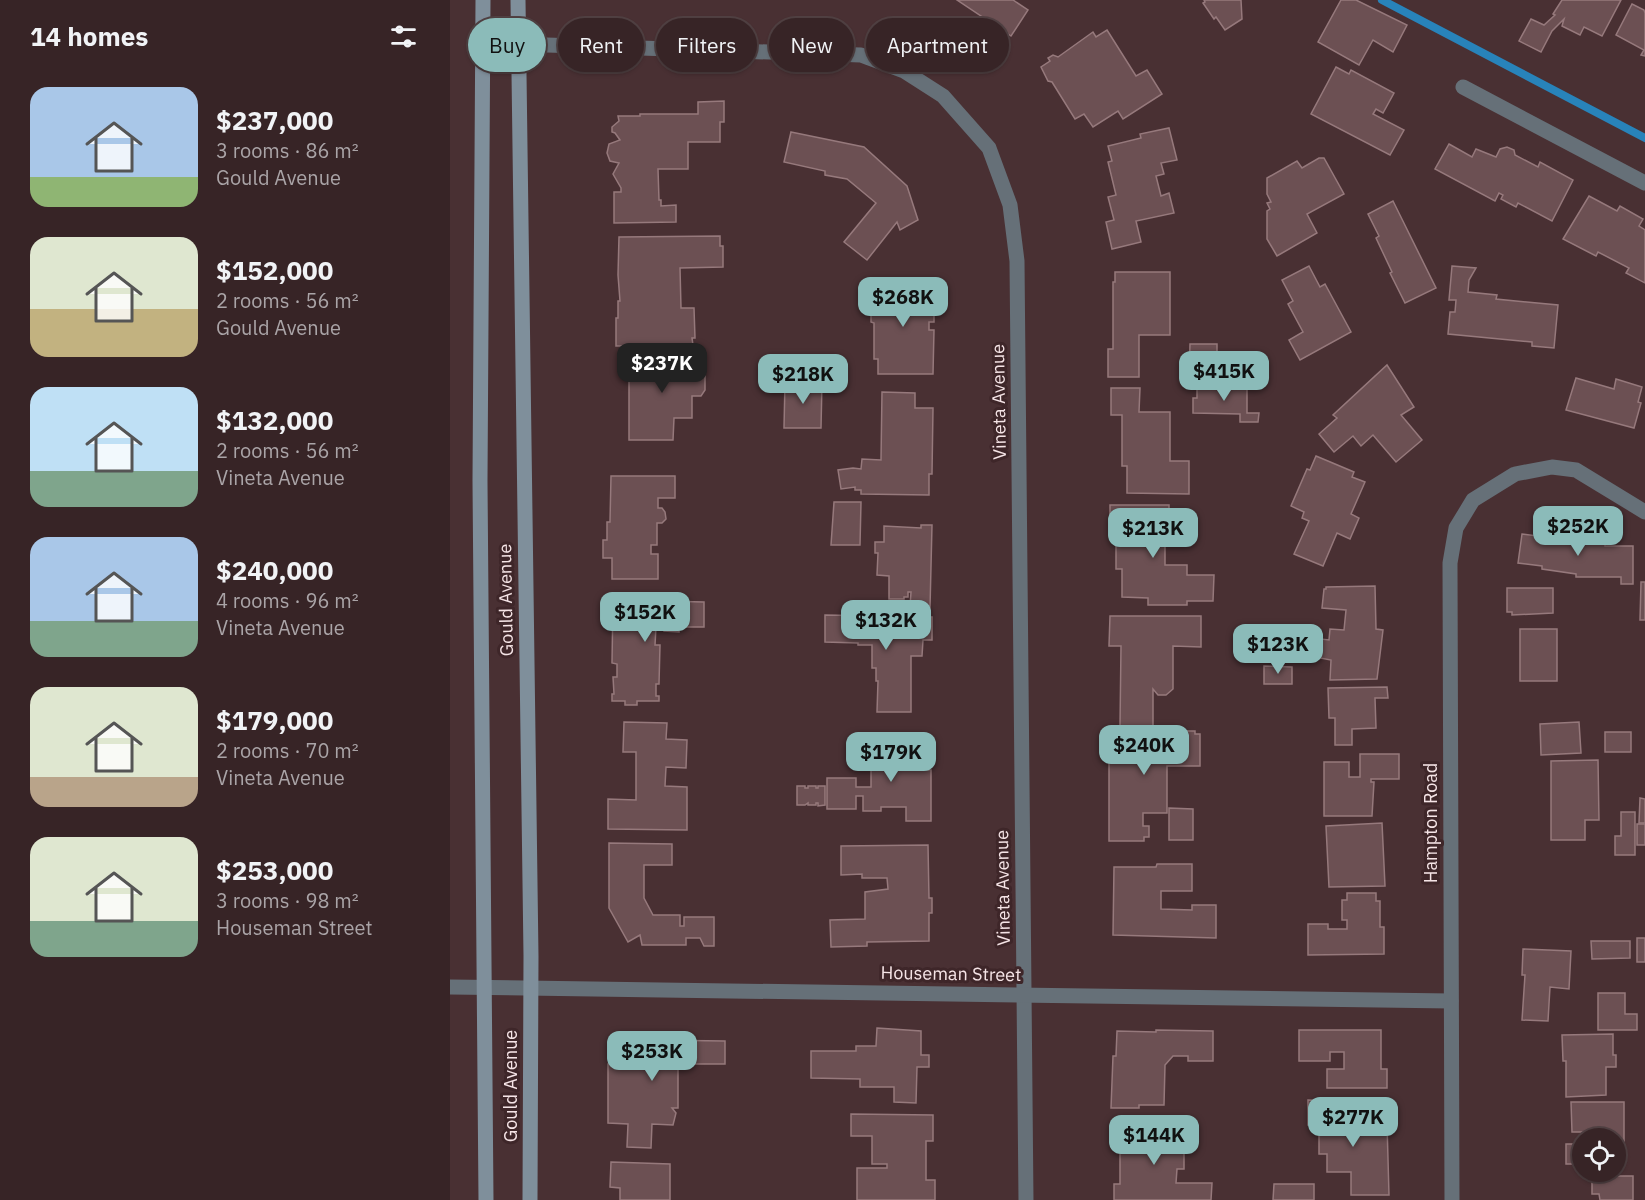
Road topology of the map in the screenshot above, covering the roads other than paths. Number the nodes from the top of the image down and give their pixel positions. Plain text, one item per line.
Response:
1 (483, 0) edge
2 (518, 0) edge
3 (483, 18) edge
4 (518, 18) edge
5 (546, 44) edge
6 (483, 72) edge
7 (518, 72) edge
8 (1463, 87) dead end
9 (1645, 183) edge
10 (1645, 512) edge
11 (450, 987) edge
12 (485, 987) junction
13 (531, 987) junction
14 (1023, 995) junction
15 (1451, 1001) junction
16 (486, 1200) edge
17 (530, 1200) edge
18 (1026, 1200) edge
19 (1452, 1200) edge

1 - 3 street, Gould Avenue
2 - 4 street, Gould Avenue
5 - 14 street, Vineta Avenue
6 - 12 street, Gould Avenue
7 - 13 street, Gould Avenue
8 - 9 street
10 - 15 street, Hampton Road
11 - 12 street, Houseman Street
12 - 13 street, Houseman Street
12 - 16 street, Gould Avenue
13 - 14 street, Houseman Street
13 - 17 street, Gould Avenue
14 - 15 street, Houseman Street
14 - 18 street, Vineta Avenue
15 - 19 street, Hampton Road

